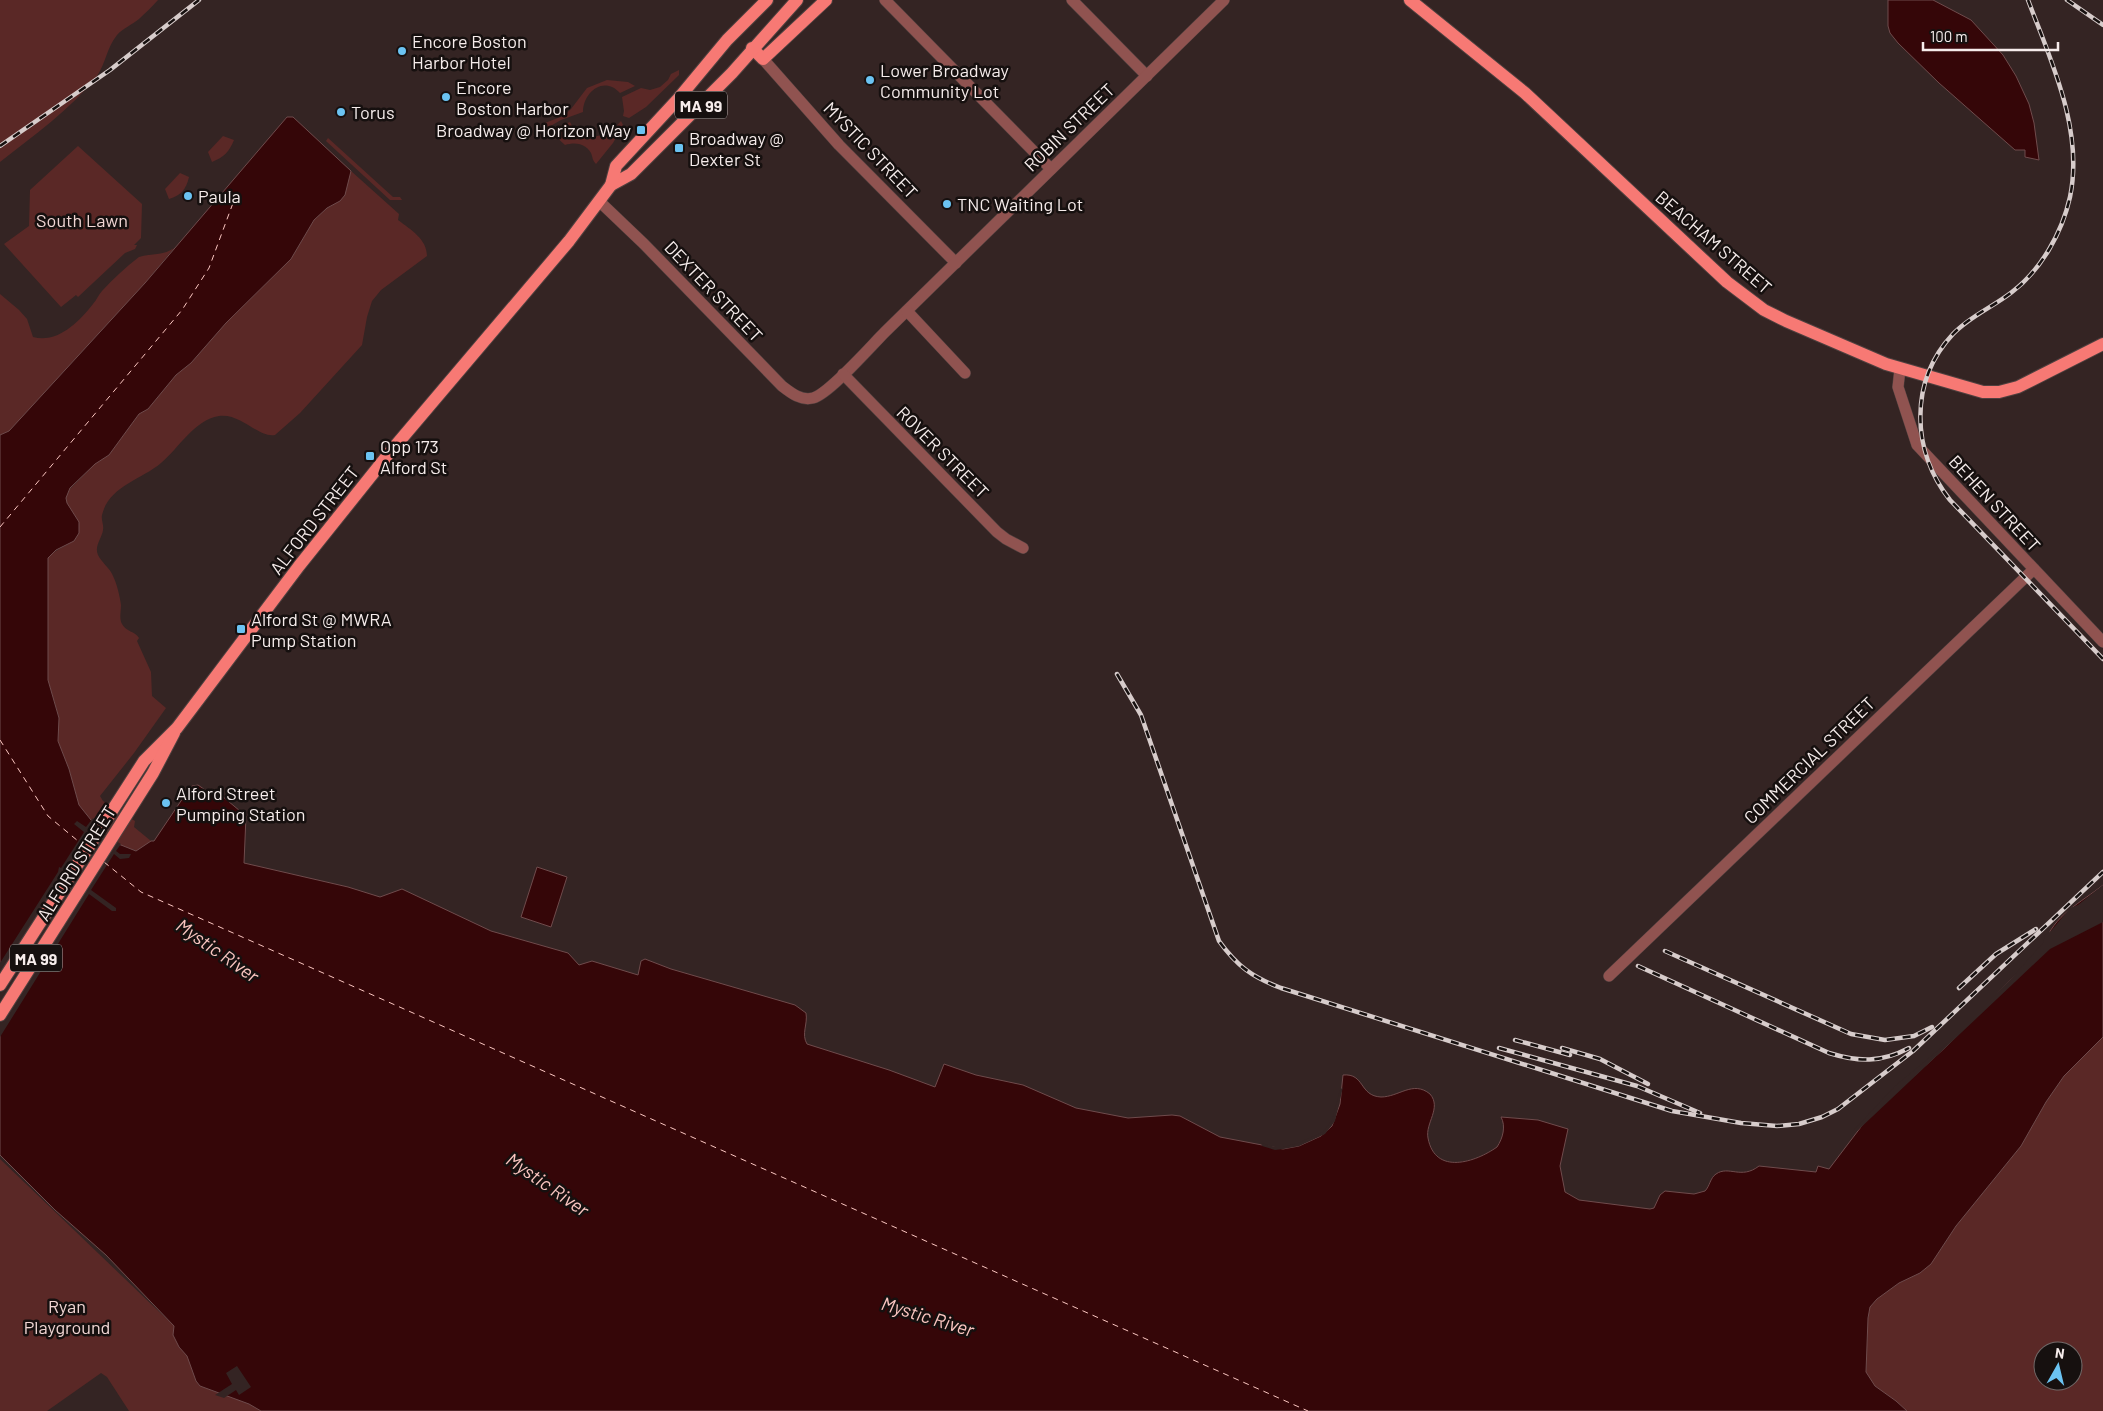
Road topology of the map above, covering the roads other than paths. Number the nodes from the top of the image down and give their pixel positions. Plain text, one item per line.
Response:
1 (767, 0) edge
2 (797, 0) edge
3 (826, 0) edge
4 (886, 0) edge
5 (1072, 0) edge
6 (1224, 0) edge
7 (1410, 0) edge
8 (752, 48) junction
9 (763, 59) junction
10 (1147, 76) junction
11 (1051, 169) junction
12 (611, 185) junction
13 (599, 201) junction
14 (956, 263) junction
15 (907, 311) junction
16 (2103, 344) edge
17 (1900, 369) junction
18 (965, 373) dead end
19 (843, 374) junction
20 (807, 398) joint
21 (1023, 548) dead end
22 (2034, 569) junction
23 (2103, 642) edge
24 (177, 728) junction
25 (1609, 976) dead end
26 (0, 985) edge
27 (0, 1015) edge

1 - 12 main road, MA 99
2 - 8 main road, MA 99
3 - 9 main road
4 - 11 street
5 - 10 street
6 - 10 street, ROBIN STREET
7 - 17 main road, BEACHAM STREET
8 - 9 main road
8 - 12 main road, MA 99
9 - 14 street, MYSTIC STREET
10 - 11 street, ROBIN STREET
11 - 14 street, ROBIN STREET
12 - 13 main road, MA 99
13 - 20 street, DEXTER STREET
13 - 24 main road, ALFORD STREET / MA 99
14 - 15 street, ROBIN STREET
15 - 18 street
15 - 19 street, ROBIN STREET
16 - 17 main road, BEACHAM STREET
17 - 22 street, BEHEN STREET
19 - 20 street, ROBIN STREET
19 - 21 street, ROVER STREET
22 - 23 street, BEHEN STREET
22 - 25 street, COMMERCIAL STREET
24 - 26 main road, ALFORD STREET / MA 99
24 - 27 main road, ALFORD STREET / MA 99

